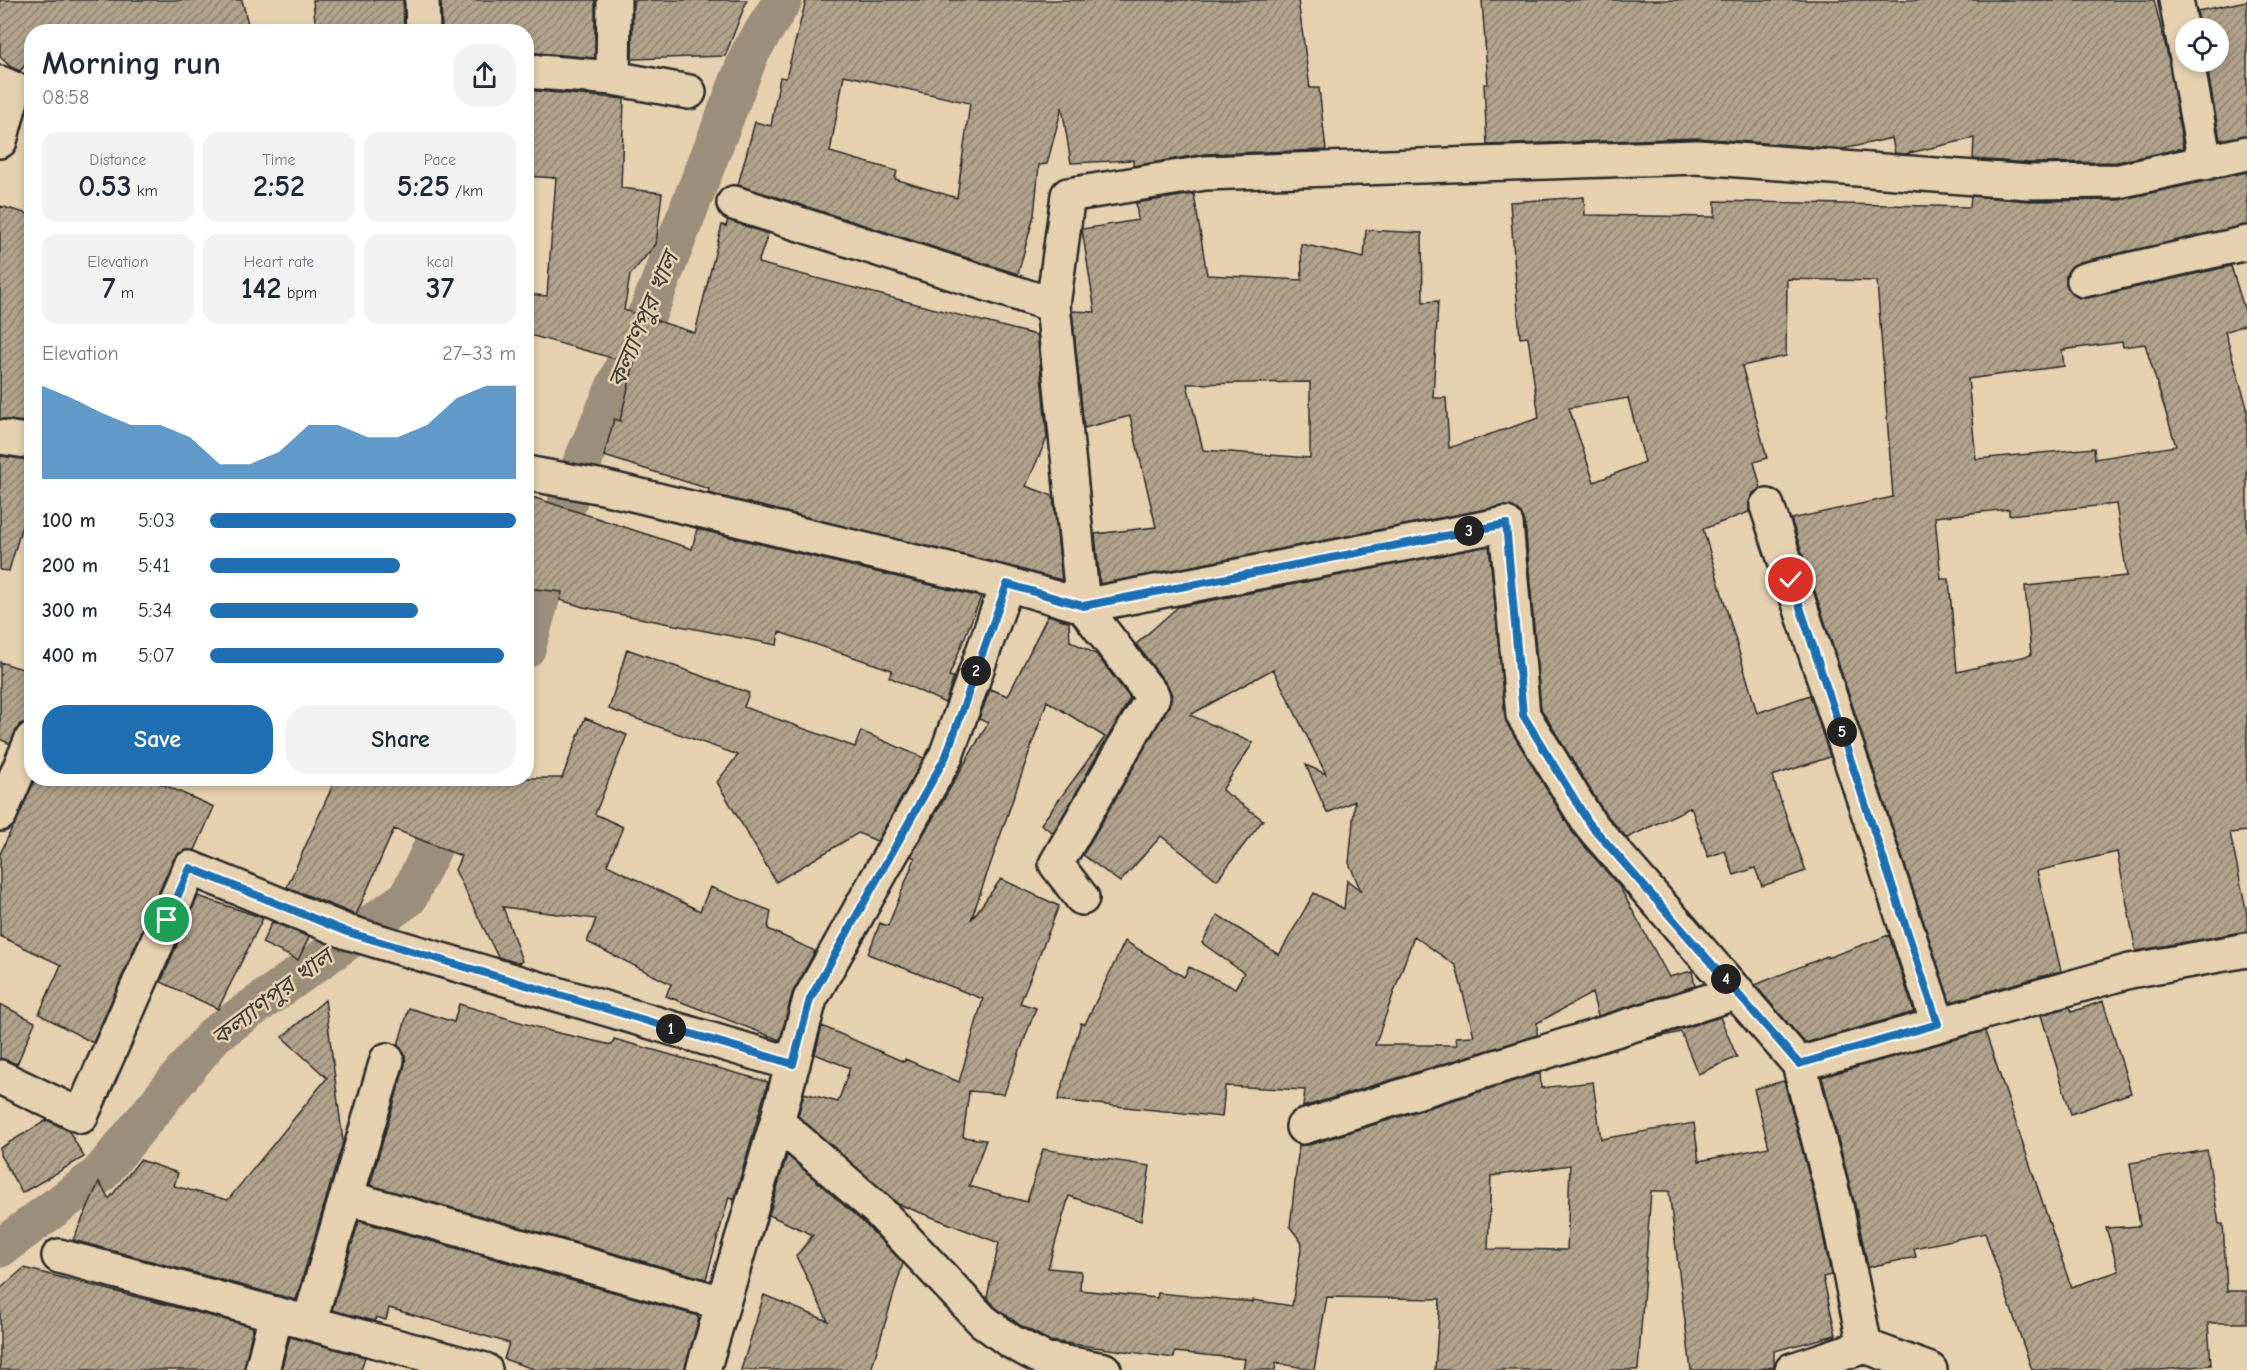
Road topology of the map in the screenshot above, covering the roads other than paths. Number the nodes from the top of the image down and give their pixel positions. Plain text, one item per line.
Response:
1 (422, 0) edge
2 (614, 0) edge
3 (2176, 0) edge
4 (2179, 18) edge
5 (423, 24) edge
6 (534, 72) edge
7 (2189, 72) edge
8 (613, 78) junction
9 (0, 83) edge
10 (689, 92) dead end
11 (0, 141) edge
12 (2247, 153) edge
13 (2205, 163) junction
14 (734, 203) dead end
15 (2247, 243) edge
16 (2085, 280) dead end
17 (1053, 305) junction
18 (0, 437) edge
19 (24, 441) edge
20 (534, 475) edge
21 (1767, 506) dead end
22 (1007, 584) junction
23 (1083, 606) junction
24 (24, 758) edge
25 (0, 814) edge
26 (1082, 898) dead end
27 (2247, 950) edge
28 (1738, 992) junction
29 (1938, 1024) junction
30 (387, 1060) dead end
31 (793, 1064) junction
32 (1799, 1064) junction
33 (0, 1077) edge
34 (777, 1122) junction
35 (1303, 1127) dead end
36 (348, 1198) junction
37 (59, 1256) dead end
38 (722, 1303) junction
39 (276, 1314) junction
40 (309, 1323) junction
41 (1864, 1346) junction
42 (1043, 1364) edge
43 (262, 1370) edge
44 (485, 1370) edge
45 (703, 1370) edge
46 (1104, 1370) edge
47 (1792, 1370) edge
48 (1930, 1370) edge

1 - 5 street
2 - 8 street
3 - 4 street
6 - 8 street
7 - 13 street
8 - 10 street
9 - 11 street
12 - 13 street
13 - 17 street
14 - 17 street
15 - 16 street
17 - 23 street
18 - 19 street
20 - 22 street
21 - 29 street
22 - 23 street
22 - 31 street
23 - 26 street
23 - 28 street
24 - 25 street
27 - 29 street
28 - 32 street
28 - 35 street
29 - 32 street
30 - 36 street
31 - 33 street
31 - 34 street
32 - 41 street
34 - 38 street
34 - 42 street
36 - 38 street
36 - 40 street
37 - 39 street
38 - 45 street
39 - 40 street
39 - 43 street
40 - 44 street
41 - 47 street
41 - 48 street
42 - 46 street

